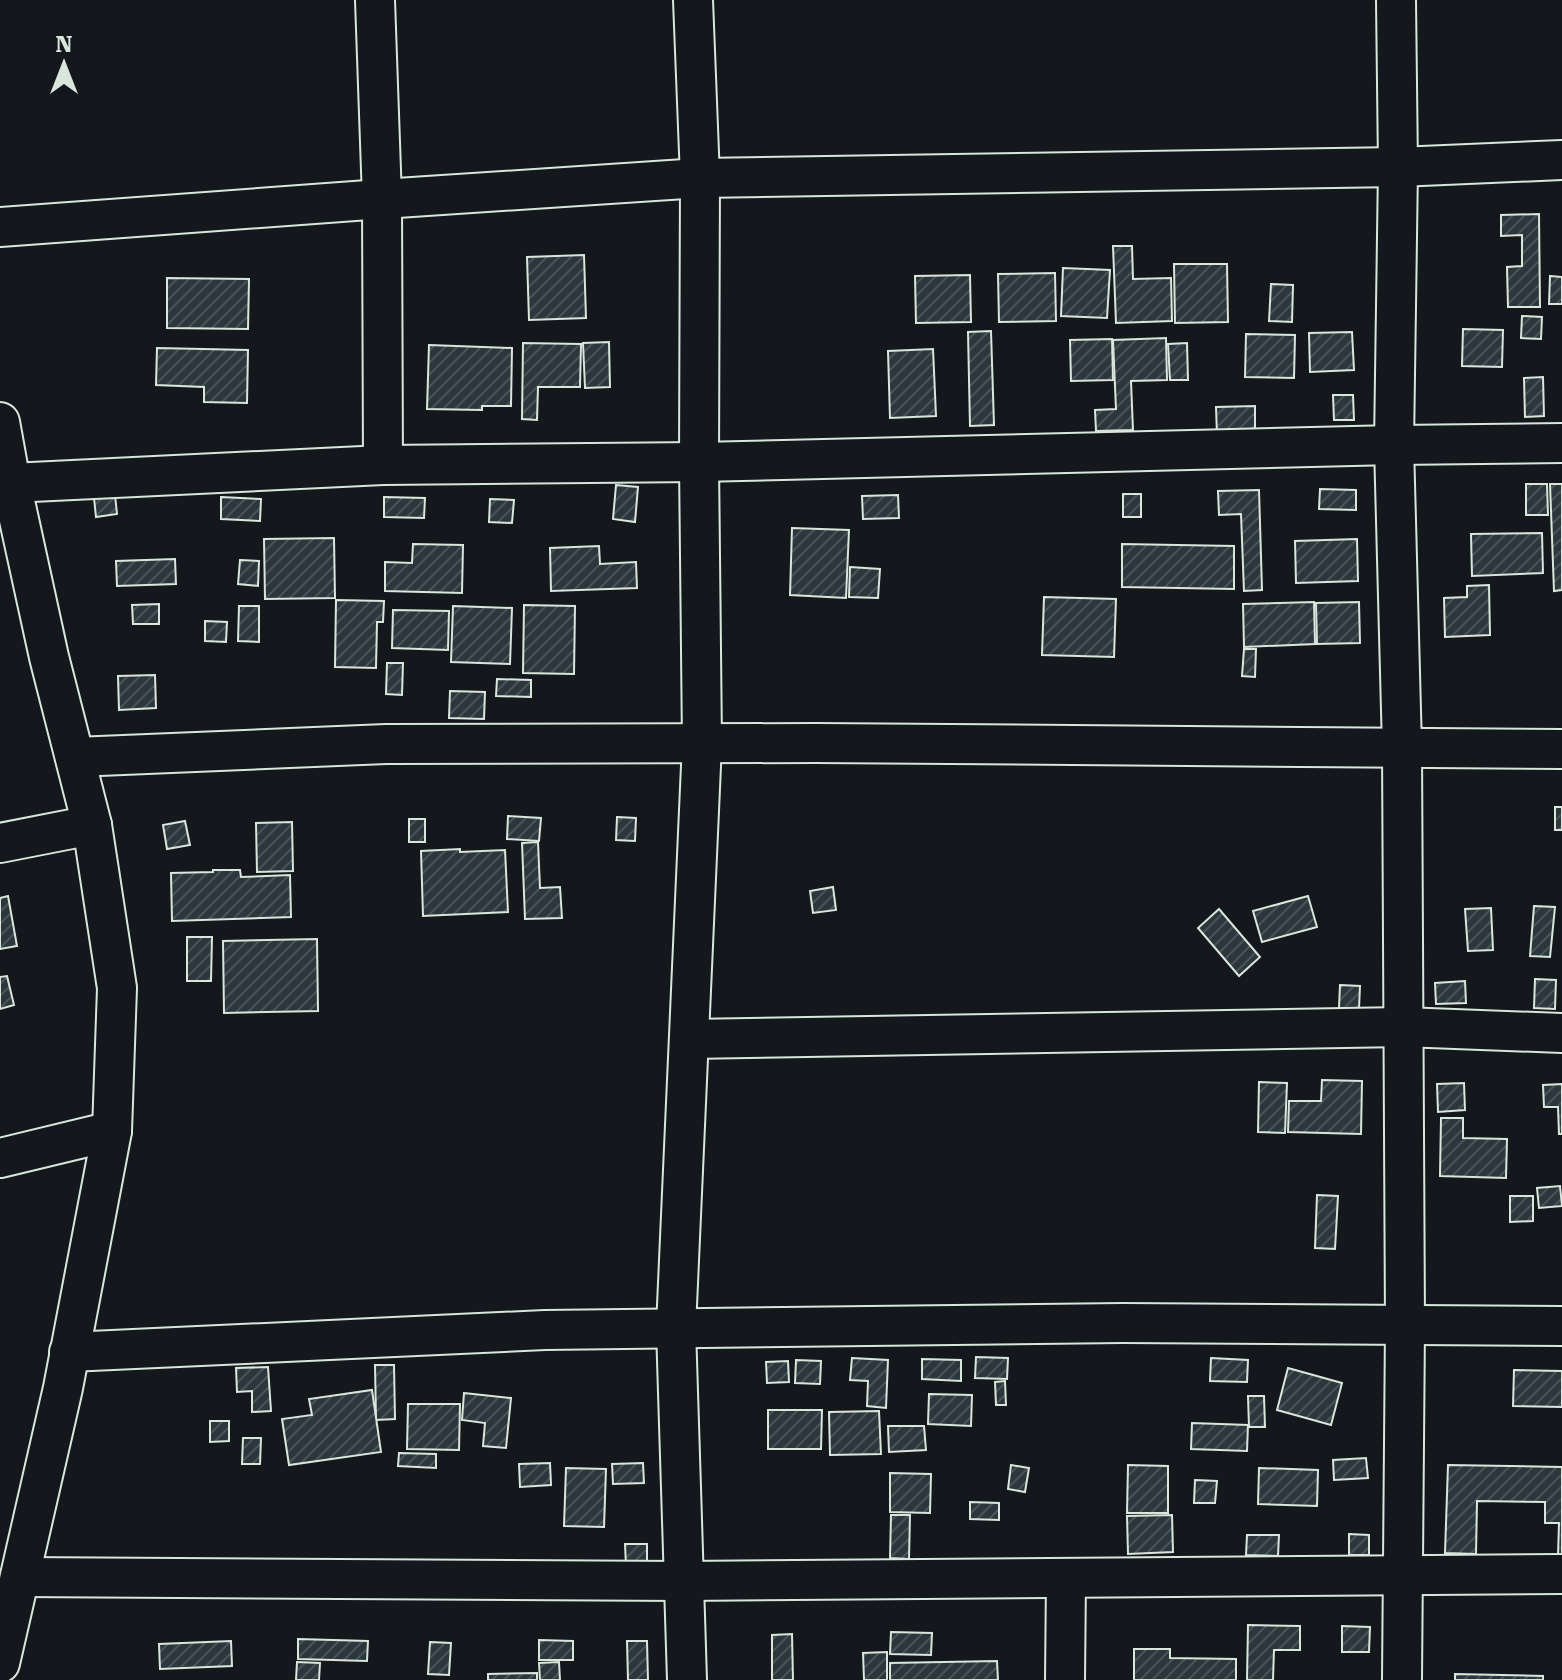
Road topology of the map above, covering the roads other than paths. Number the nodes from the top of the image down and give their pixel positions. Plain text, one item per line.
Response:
1 (375, 0) edge
2 (693, 0) edge
3 (1396, 0) edge
4 (1562, 160) edge
5 (1398, 167) junction
6 (700, 178) junction
7 (382, 199) junction
8 (0, 227) edge
9 (0, 422) edge
10 (1562, 443) edge
11 (1394, 445) junction
12 (699, 462) junction
13 (383, 465) junction
14 (11, 483) junction
15 (702, 743) junction
16 (1402, 748) junction
17 (1562, 749) edge
18 (75, 757) junction
19 (92, 825) junction
20 (0, 843) edge
21 (1403, 1027) junction
22 (1562, 1033) edge
23 (689, 1039) junction
24 (112, 1131) junction
25 (0, 1158) edge
26 (1405, 1325) junction
27 (1562, 1326) edge
28 (676, 1328) junction
29 (69, 1352) junction
30 (1562, 1574) edge
31 (1403, 1575) junction
32 (20, 1577) junction
33 (1066, 1578) junction
34 (683, 1581) junction
35 (0, 1663) edge
36 (687, 1680) edge
37 (1065, 1680) edge
38 (1402, 1680) edge

1 - 7 street
2 - 6 street
3 - 5 street
4 - 5 street
5 - 6 street
5 - 11 street
6 - 7 street
6 - 12 street
7 - 8 street
7 - 13 street
9 - 14 street
10 - 11 street
11 - 12 street
11 - 16 street
12 - 13 street
12 - 15 street
13 - 14 street
14 - 18 street
15 - 16 street
15 - 18 street
15 - 23 street
16 - 17 street
16 - 21 street
18 - 19 street
19 - 20 street
19 - 24 street
21 - 22 street
21 - 23 street
21 - 26 street
23 - 28 street
24 - 25 street
24 - 29 street
26 - 27 street
26 - 28 street
26 - 31 street
28 - 29 street
28 - 34 street
29 - 32 street
30 - 31 street
31 - 33 street
31 - 38 street
32 - 34 street
32 - 35 street
33 - 34 street
33 - 37 street
34 - 36 street

